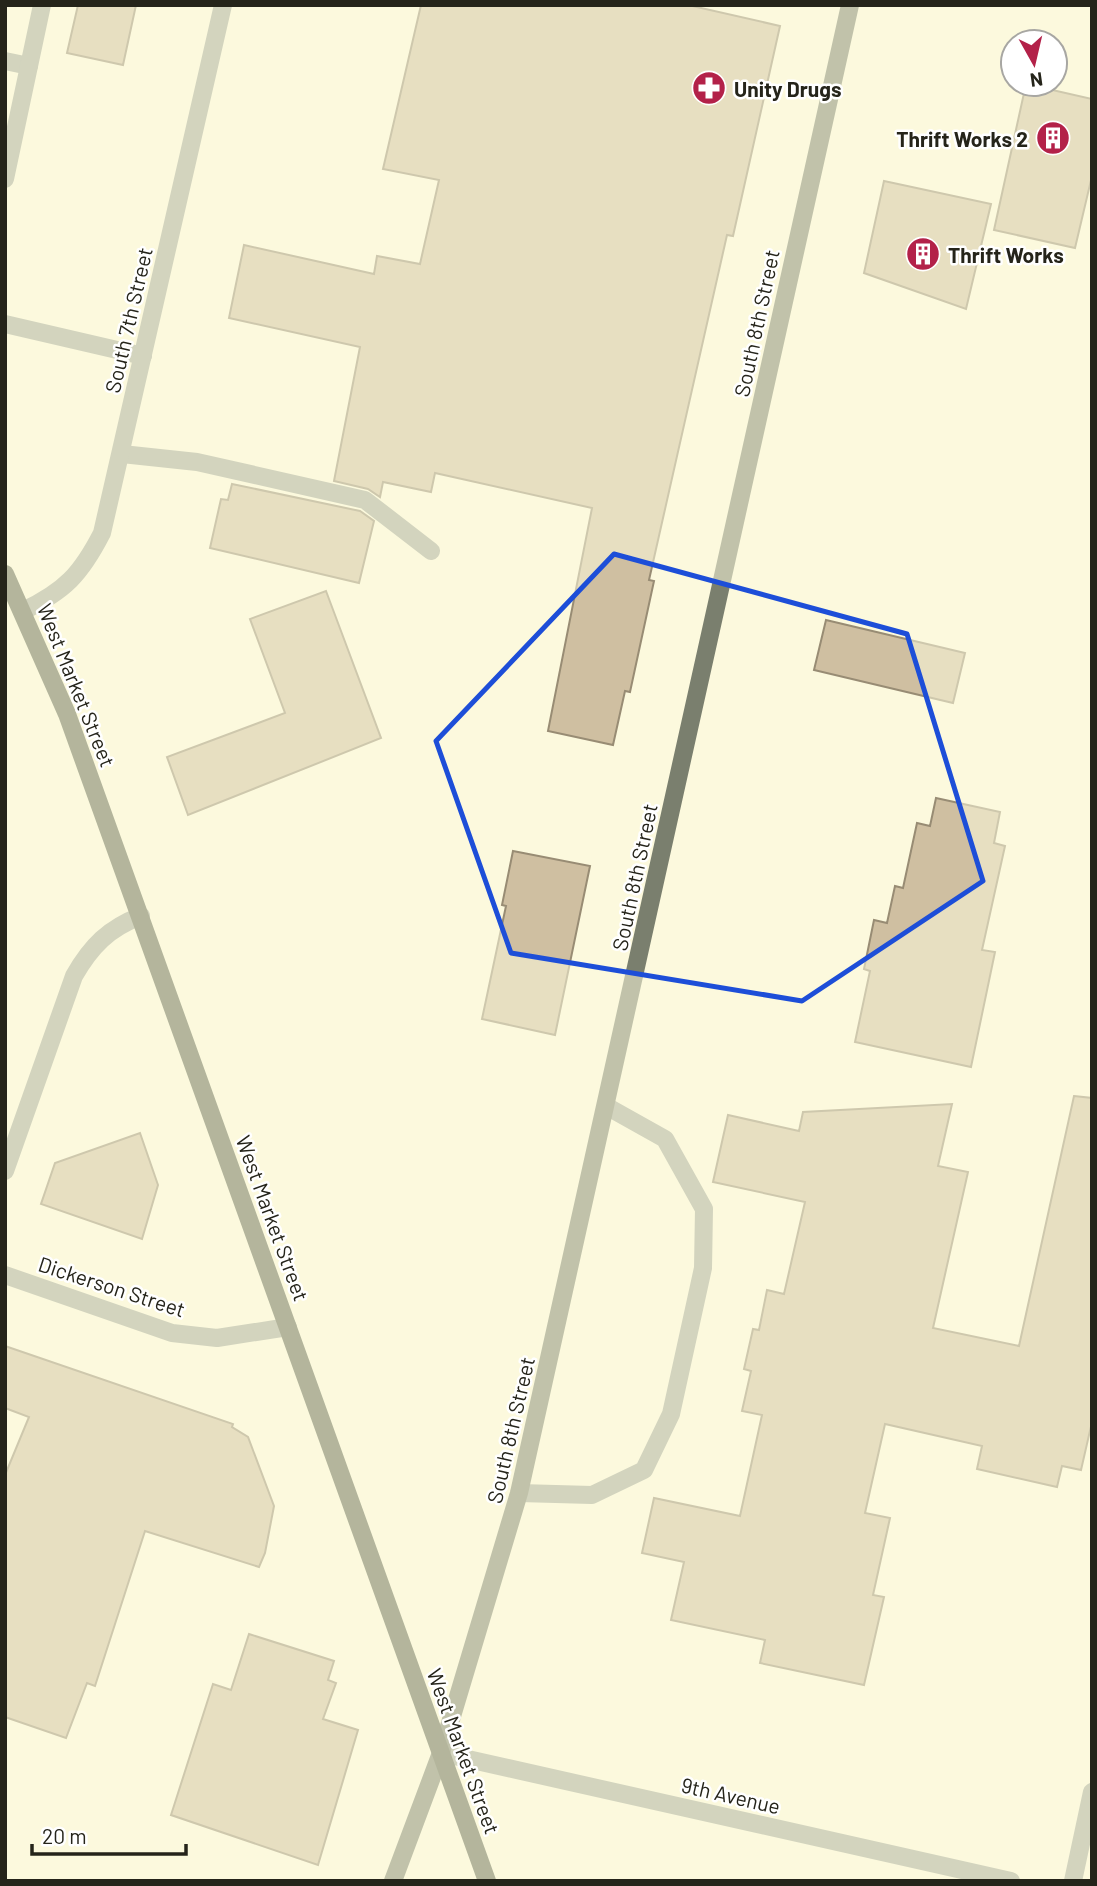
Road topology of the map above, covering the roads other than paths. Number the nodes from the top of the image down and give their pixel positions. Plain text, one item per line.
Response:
1 (41, 5) edge
2 (223, 5) edge
3 (850, 5) edge
4 (5, 61) edge
5 (29, 66) junction
6 (5, 179) edge
7 (5, 324) edge
8 (143, 356) junction
9 (122, 454) junction
10 (431, 551) dead end
11 (5, 574) edge
12 (23, 611) junction
13 (141, 916) junction
14 (606, 1107) junction
15 (5, 1171) edge
16 (5, 1275) edge
17 (288, 1327) junction
18 (519, 1493) junction
19 (441, 1753) junction
20 (1092, 1791) edge
21 (393, 1881) edge
22 (487, 1881) edge
23 (1011, 1881) edge
24 (1073, 1881) edge

1 - 5 street
2 - 8 street, South 7th Street
3 - 14 street, South 8th Street
4 - 5 street
5 - 6 street
7 - 8 street
8 - 9 street, South 7th Street
9 - 10 street
9 - 12 street, South 7th Street
11 - 12 main road, West Market Street
12 - 13 main road, West Market Street
13 - 15 street
13 - 17 main road, West Market Street
14 - 18 street, South 8th Street
14 - 18 street
16 - 17 street, Dickerson Street
17 - 19 main road, West Market Street
18 - 19 street, South 8th Street
19 - 21 street, South 8th Street
19 - 22 main road, West Market Street
19 - 23 street, 9th Avenue
20 - 24 street

